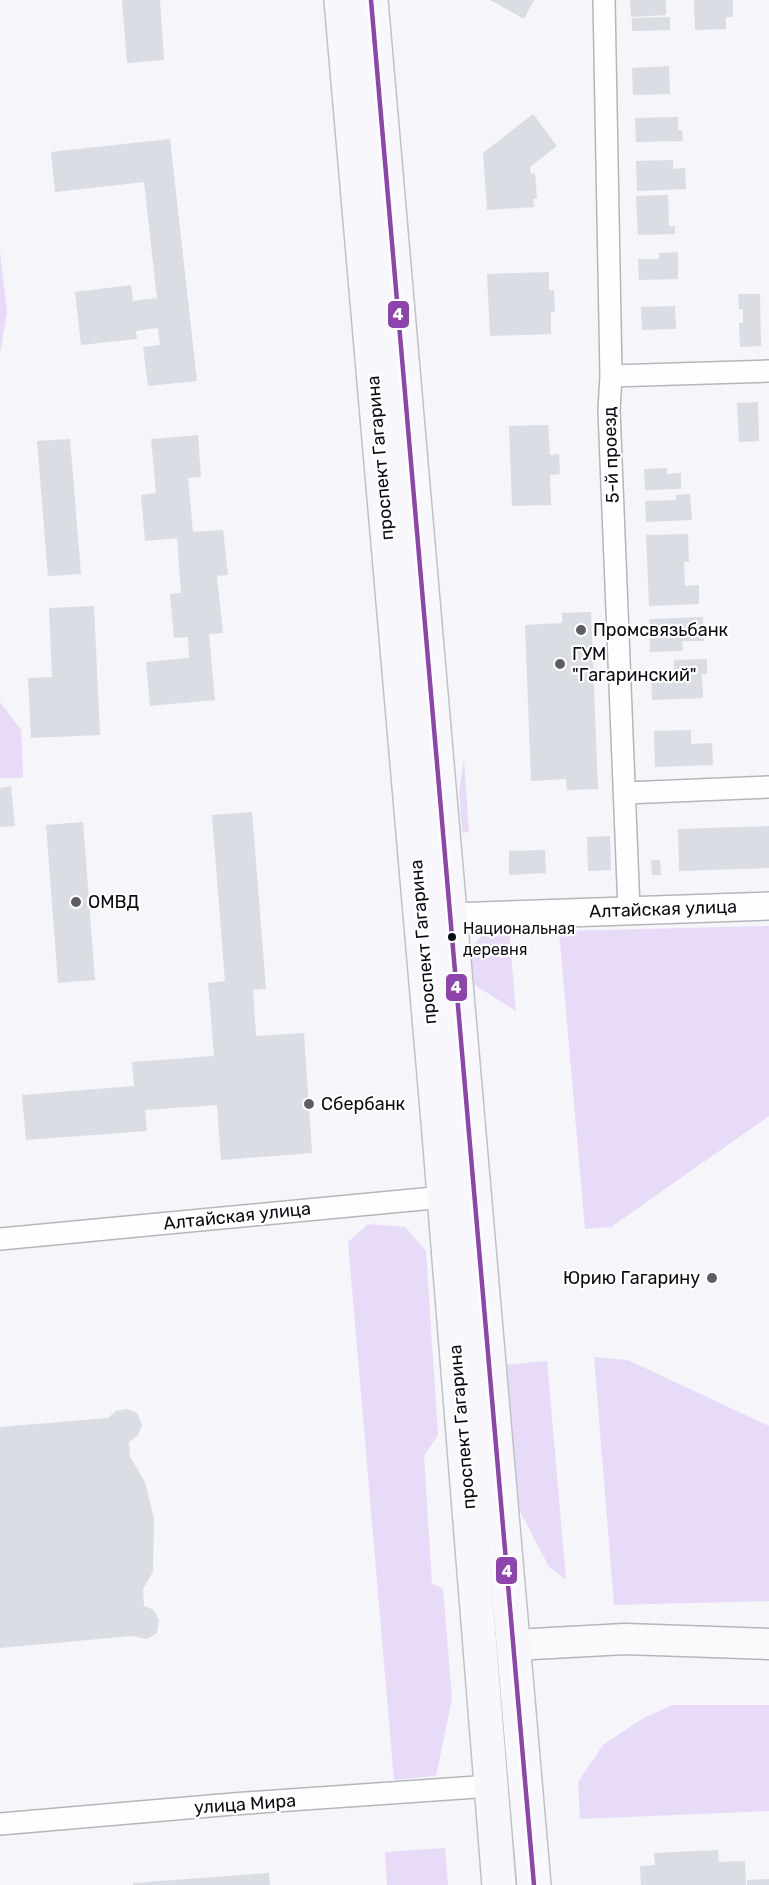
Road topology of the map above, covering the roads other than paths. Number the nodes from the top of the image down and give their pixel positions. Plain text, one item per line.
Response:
1 (341, 0) edge
2 (371, 0) edge
3 (604, 0) edge
4 (769, 371) edge
5 (611, 376) junction
6 (769, 787) edge
7 (625, 793) junction
8 (769, 906) edge
9 (629, 910) junction
10 (435, 918) junction
11 (459, 1196) junction
12 (0, 1239) edge
13 (769, 1644) edge
14 (513, 1645) junction
15 (480, 1648) junction
16 (491, 1786) junction
17 (0, 1824) edge
18 (499, 1885) edge
19 (534, 1885) edge

1 - 10 main road, проспект Гагарина
2 - 10 main road, проспект Гагарина
3 - 5 street, 5-й проезд
4 - 5 street
5 - 7 street, 5-й проезд
6 - 7 street
7 - 9 street, 5-й проезд
8 - 9 street, Алтайская улица
9 - 10 street, Алтайская улица
10 - 11 main road, проспект Гагарина
11 - 12 street, Алтайская улица
11 - 14 main road, проспект Гагарина
11 - 15 main road, проспект Гагарина
13 - 14 main road
14 - 15 main road
14 - 19 main road, проспект Гагарина
15 - 16 main road, проспект Гагарина
16 - 17 street, улица Мира
16 - 18 main road, проспект Гагарина

